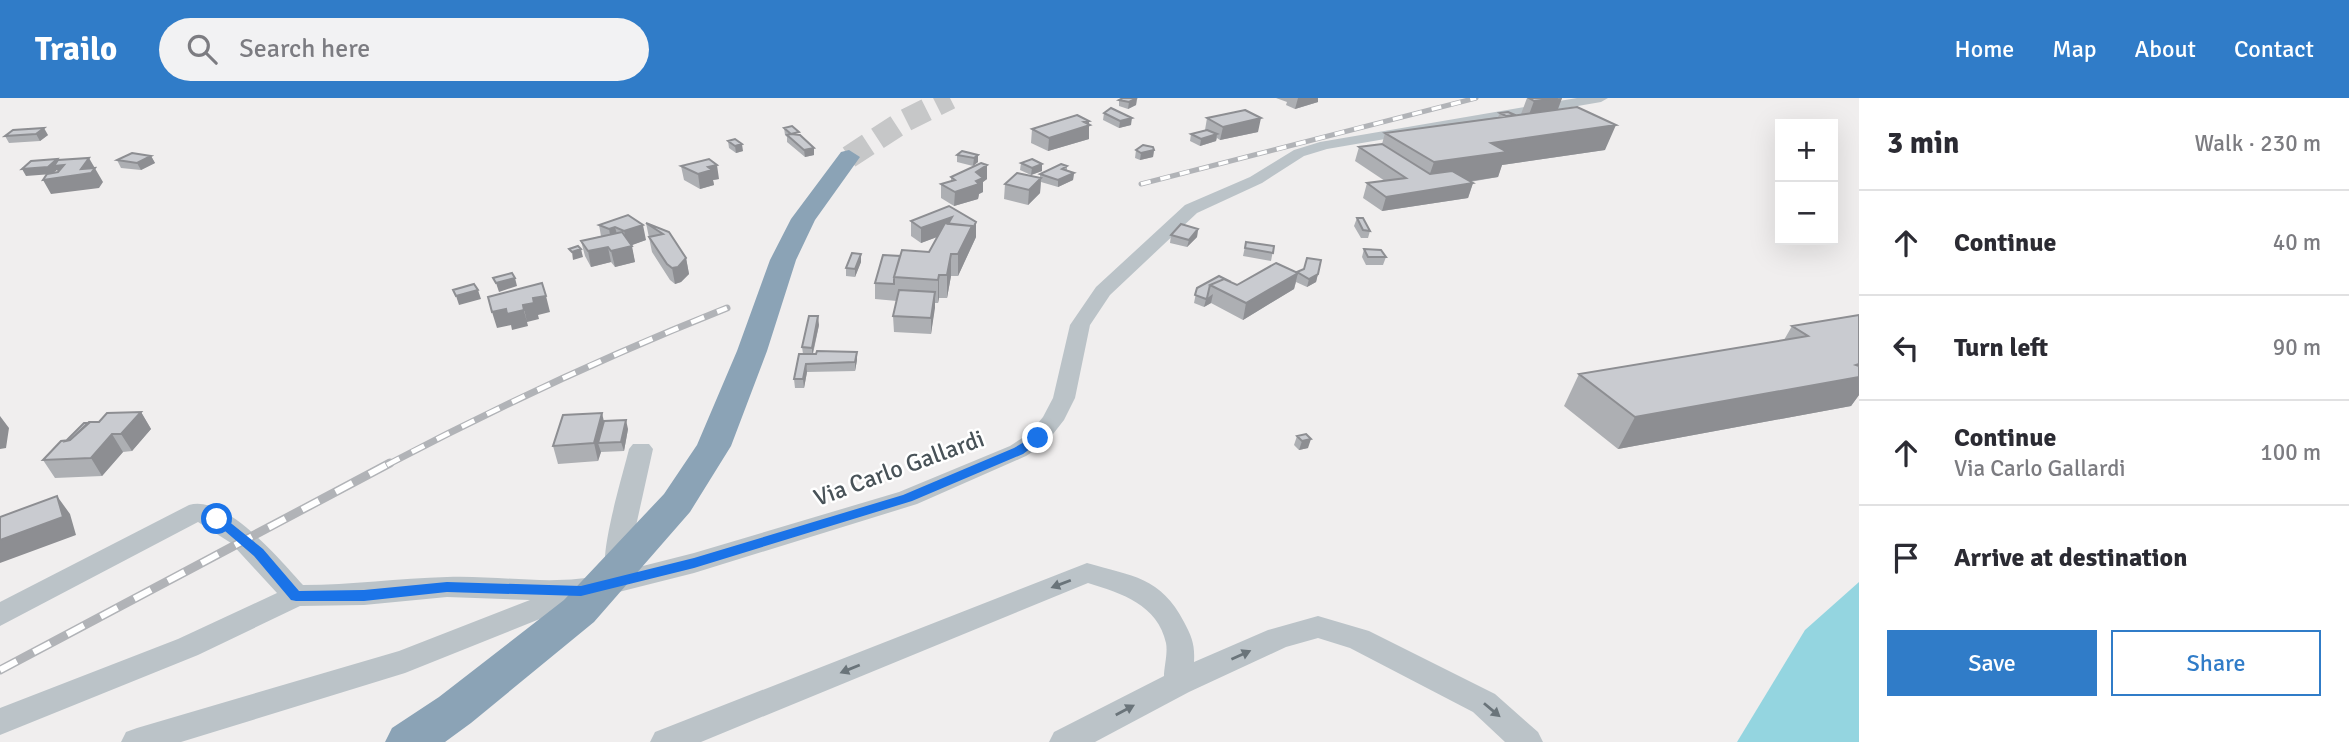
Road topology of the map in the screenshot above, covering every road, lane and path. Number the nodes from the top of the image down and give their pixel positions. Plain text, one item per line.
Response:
1 (1601, 98) edge
2 (1530, 102) edge
3 (849, 157) tunnel mouth
4 (641, 449) dead end
5 (615, 583) junction
6 (581, 591) junction
7 (296, 596) junction
8 (0, 615) edge
9 (1178, 682) junction
10 (0, 722) edge
11 (137, 742) edge
12 (408, 742) edge
13 (666, 742) edge
14 (1065, 742) edge
15 (1527, 742) edge

1 - 2 street, Via Carlo Gallardi
2 - 5 street, Via Carlo Gallardi
3 - 12 highway
4 - 5 street
5 - 6 street, Via Carlo Gallardi
6 - 7 street
6 - 11 street
7 - 8 street
7 - 10 street
9 -> 13 street
14 -> 9 street
9 -> 15 street

